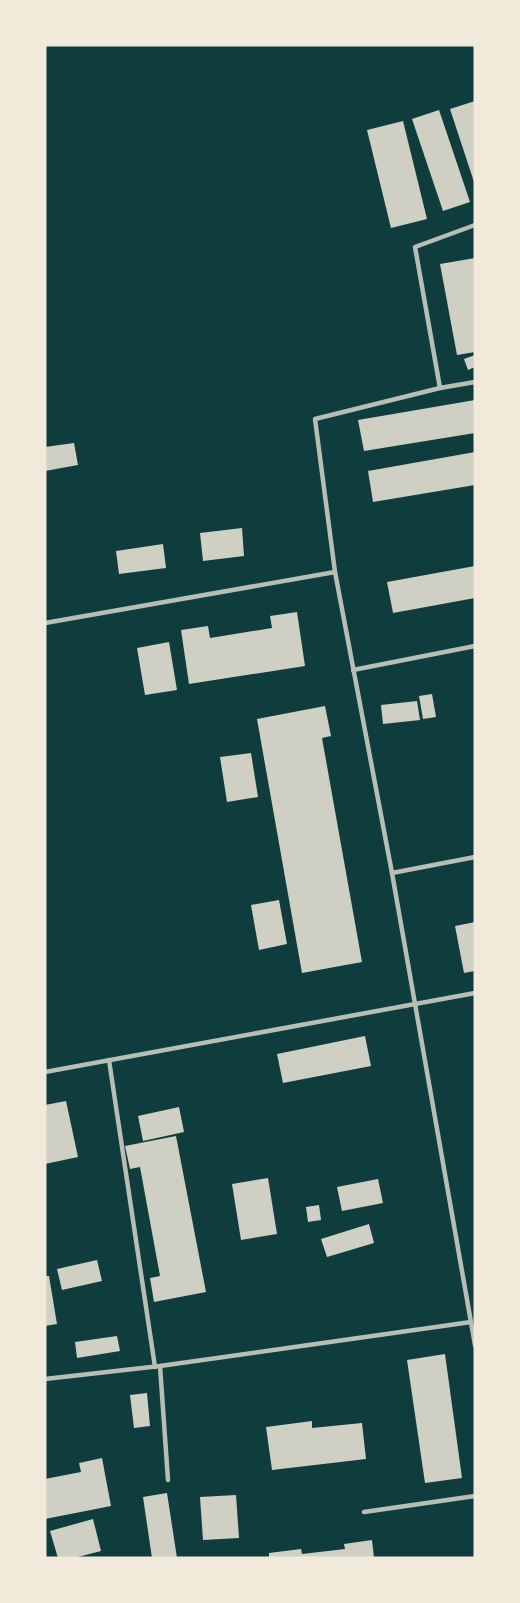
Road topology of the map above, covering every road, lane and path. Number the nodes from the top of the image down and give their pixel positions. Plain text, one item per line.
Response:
1 (475, 225) edge
2 (475, 382) edge
3 (440, 388) junction
4 (335, 572) junction
5 (45, 622) edge
6 (475, 646) edge
7 (353, 670) junction
8 (475, 857) edge
9 (392, 873) junction
10 (475, 993) edge
11 (414, 1003) junction
12 (109, 1060) junction
13 (45, 1072) edge
14 (471, 1322) junction
15 (475, 1345) edge
16 (157, 1367) junction
17 (45, 1379) edge
18 (168, 1480) dead end
19 (475, 1496) edge
20 (364, 1512) dead end

1 - 3 lane
2 - 3 lane
3 - 4 lane
4 - 5 lane
4 - 7 lane
6 - 7 lane
7 - 9 lane
8 - 9 lane
9 - 11 lane
10 - 11 lane
11 - 12 lane
11 - 14 lane
12 - 13 lane
12 - 16 lane
14 - 15 lane
14 - 16 lane
16 - 17 lane
16 - 18 lane
19 - 20 lane

